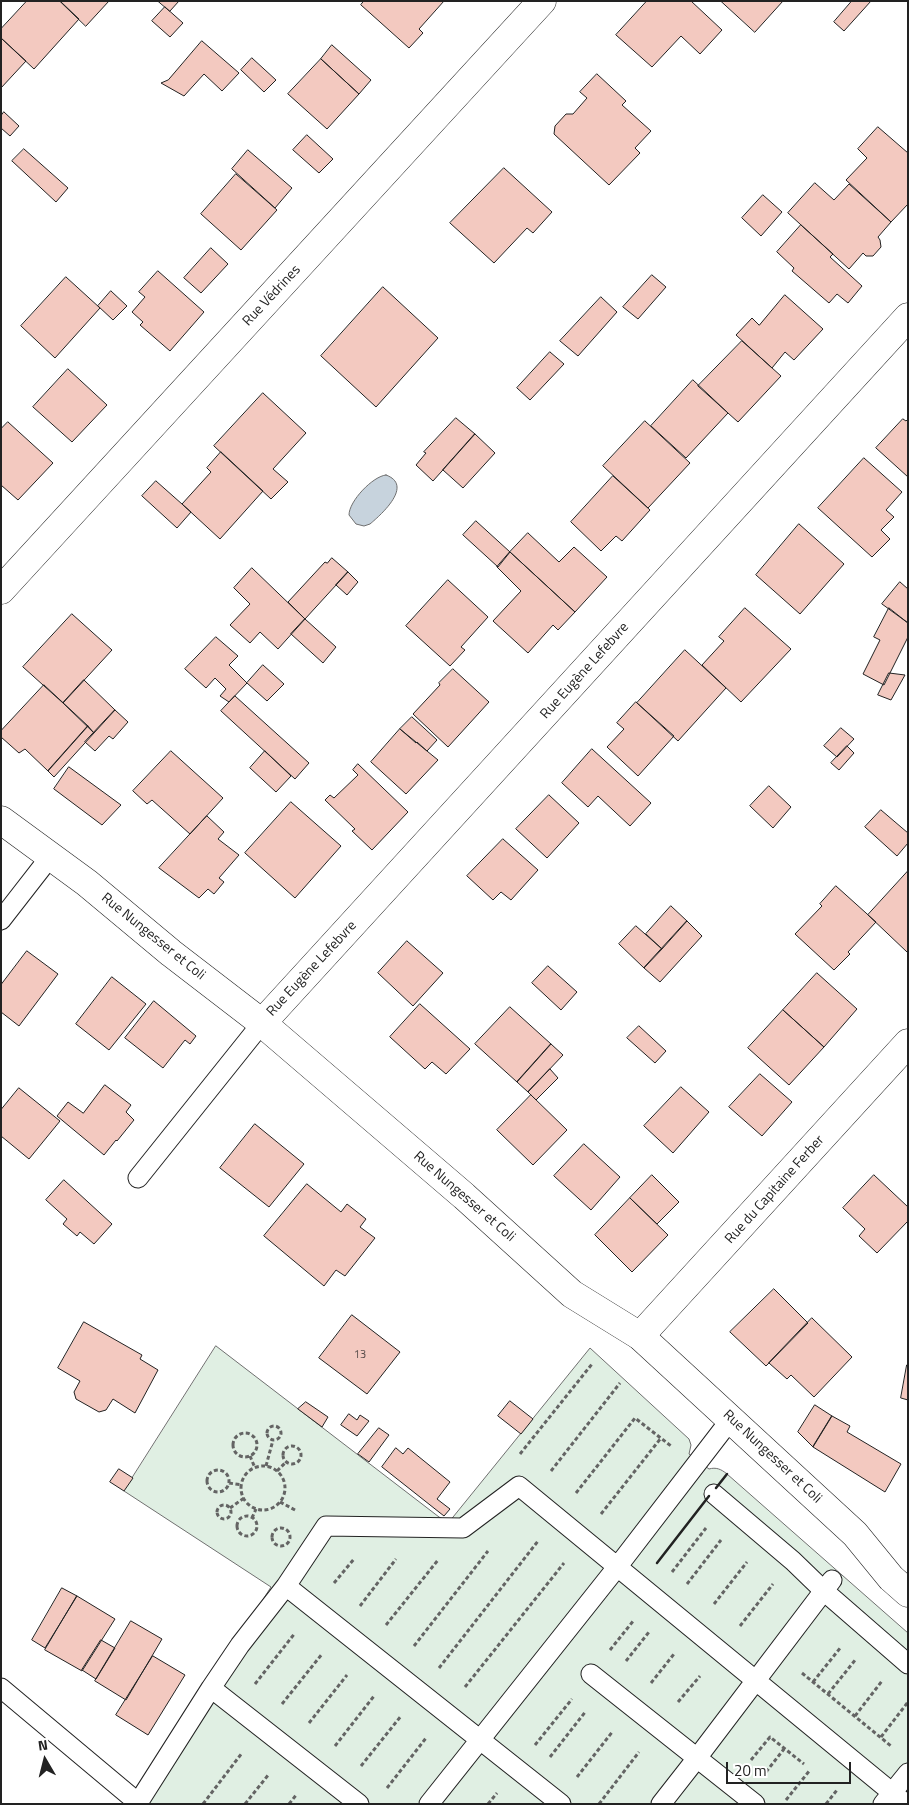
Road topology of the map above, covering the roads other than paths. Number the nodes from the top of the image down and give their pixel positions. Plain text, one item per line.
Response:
1 (542, 1) edge
2 (908, 317) edge
3 (1, 590) edge
4 (1, 820) edge
5 (50, 857) junction
6 (1, 920) edge
7 (262, 1023) junction
8 (908, 1043) edge
9 (138, 1178) dead end
10 (640, 1336) junction
11 (731, 1419) junction
12 (714, 1494) dead end
13 (618, 1566) junction
14 (828, 1585) junction
15 (286, 1586) junction
16 (908, 1592) edge
17 (904, 1661) edge
18 (591, 1674) dead end
19 (756, 1681) junction
20 (1, 1688) edge
21 (211, 1688) junction
22 (480, 1739) junction
23 (697, 1758) junction
24 (908, 1773) edge
25 (134, 1800) edge
26 (894, 1800) edge
27 (559, 1803) edge
28 (358, 1804) edge
29 (429, 1804) edge
30 (661, 1804) edge
31 (755, 1804) edge

1 - 3 street, Rue Védrines
2 - 7 street, Rue Eugène Lefebvre
4 - 5 street, Rue Nungesser et Coli
5 - 6 lane
5 - 7 street, Rue Nungesser et Coli
7 - 9 lane
7 - 10 street, Rue Nungesser et Coli
8 - 10 street, Rue du Capitaine Ferber
10 - 11 street, Rue Nungesser et Coli
11 - 13 lane
11 - 16 street, Rue Nungesser et Coli
12 - 14 lane
13 - 15 lane
13 - 19 lane
13 - 22 lane
14 - 17 lane
14 - 19 lane
15 - 21 lane
15 - 22 lane
18 - 23 lane
19 - 23 lane
19 - 26 lane
20 - 25 lane
21 - 25 lane
21 - 28 lane
22 - 27 lane
22 - 29 lane
23 - 30 lane
23 - 31 lane
24 - 26 lane

